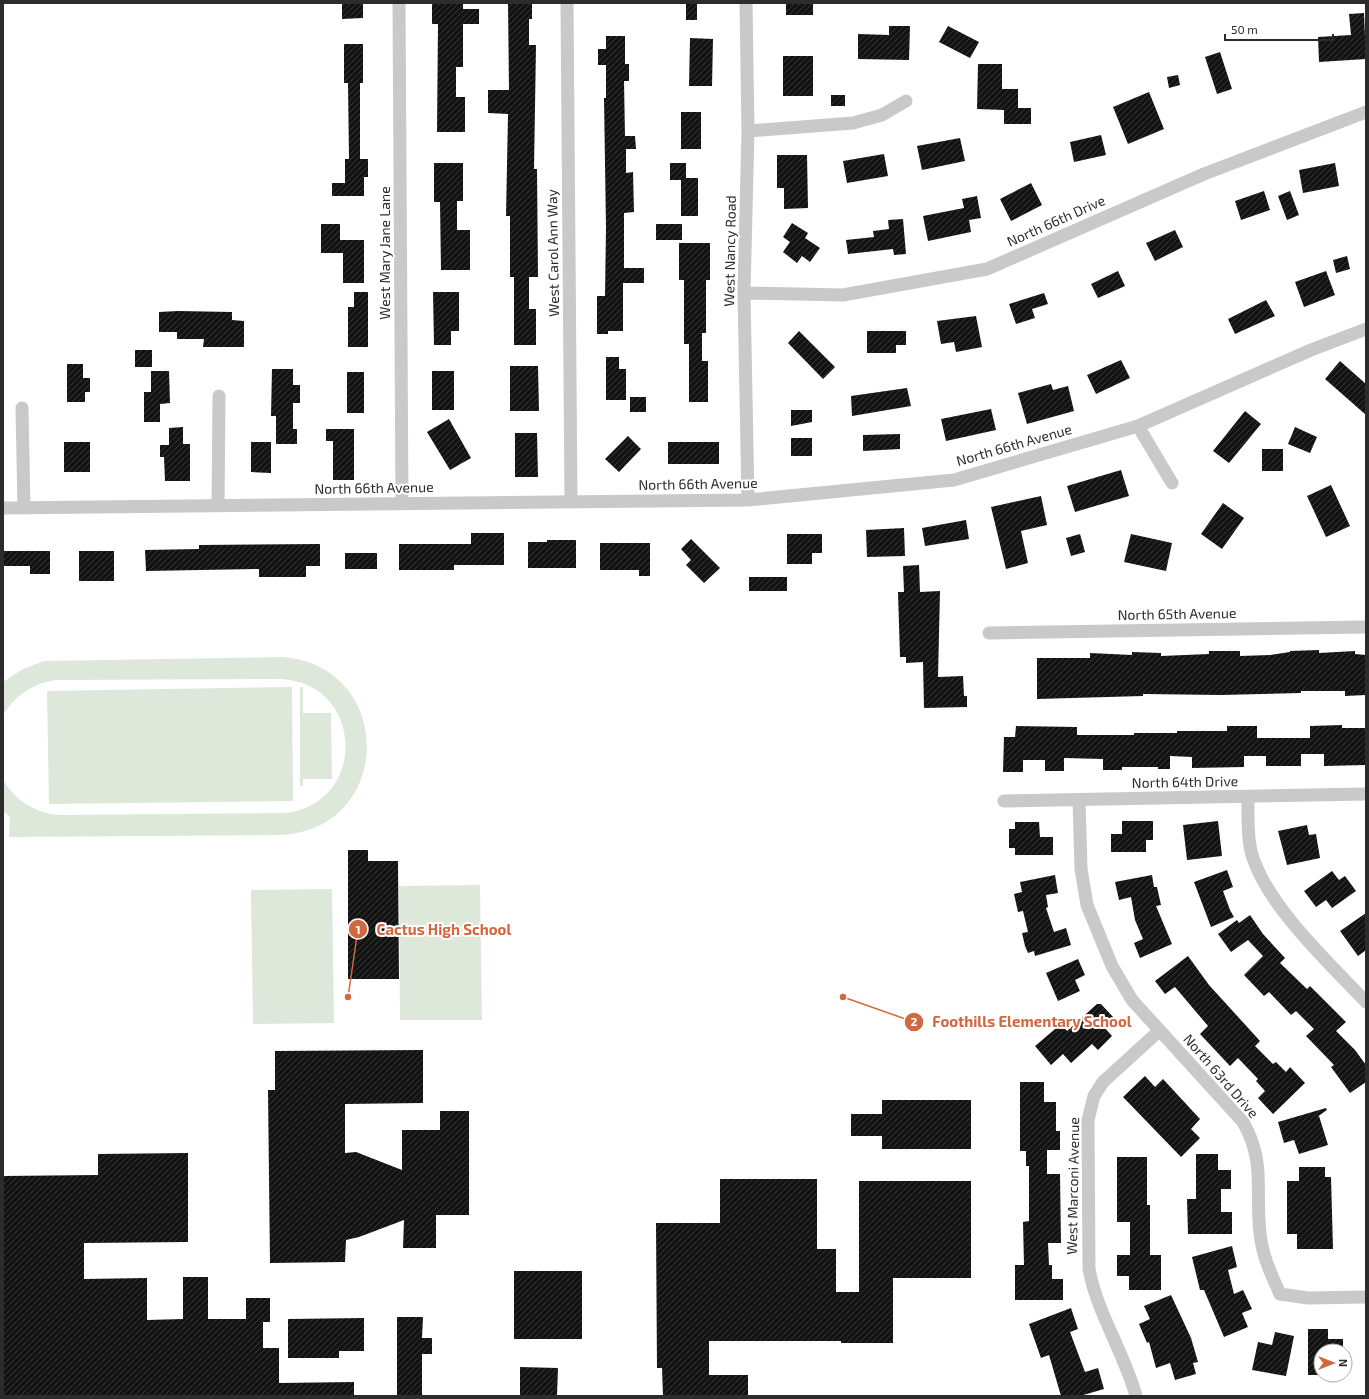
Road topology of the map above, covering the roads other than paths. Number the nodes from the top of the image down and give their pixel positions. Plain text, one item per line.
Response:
1 (399, 3) edge
2 (567, 3) edge
3 (746, 3) edge
4 (906, 101) dead end
5 (1366, 112) edge
6 (748, 131) junction
7 (744, 292) junction
8 (1366, 329) edge
9 (219, 396) dead end
10 (22, 408) dead end
11 (1138, 426) junction
12 (1172, 484) dead end
13 (748, 500) junction
14 (571, 502) junction
15 (402, 504) junction
16 (218, 506) junction
17 (3, 508) edge
18 (24, 508) junction
19 (1366, 627) edge
20 (989, 633) dead end
21 (1366, 794) edge
22 (1248, 797) junction
23 (1079, 800) junction
24 (1004, 802) dead end
25 (1366, 1002) edge
26 (1159, 1031) junction
27 (1366, 1297) edge
28 (1136, 1396) edge

1 - 15 street, West Mary Jane Lane
2 - 14 street, West Carol Ann Way
3 - 6 street, West Nancy Road
4 - 6 street
5 - 7 street, North 66th Drive
6 - 7 street, West Nancy Road
7 - 13 street, West Nancy Road
8 - 11 street, North 66th Avenue
9 - 16 street
10 - 18 street
11 - 12 street
11 - 13 street, North 66th Avenue
13 - 14 street, North 66th Avenue
14 - 15 street, North 66th Avenue
15 - 16 street, North 66th Avenue
16 - 18 street, North 66th Avenue
17 - 18 street, North 66th Avenue
19 - 20 street, North 65th Avenue
21 - 22 street, North 64th Drive
22 - 23 street, North 64th Drive
22 - 25 street
23 - 24 street, North 64th Drive
23 - 26 street
26 - 27 street, North 63rd Drive
26 - 28 street, West Marconi Avenue

